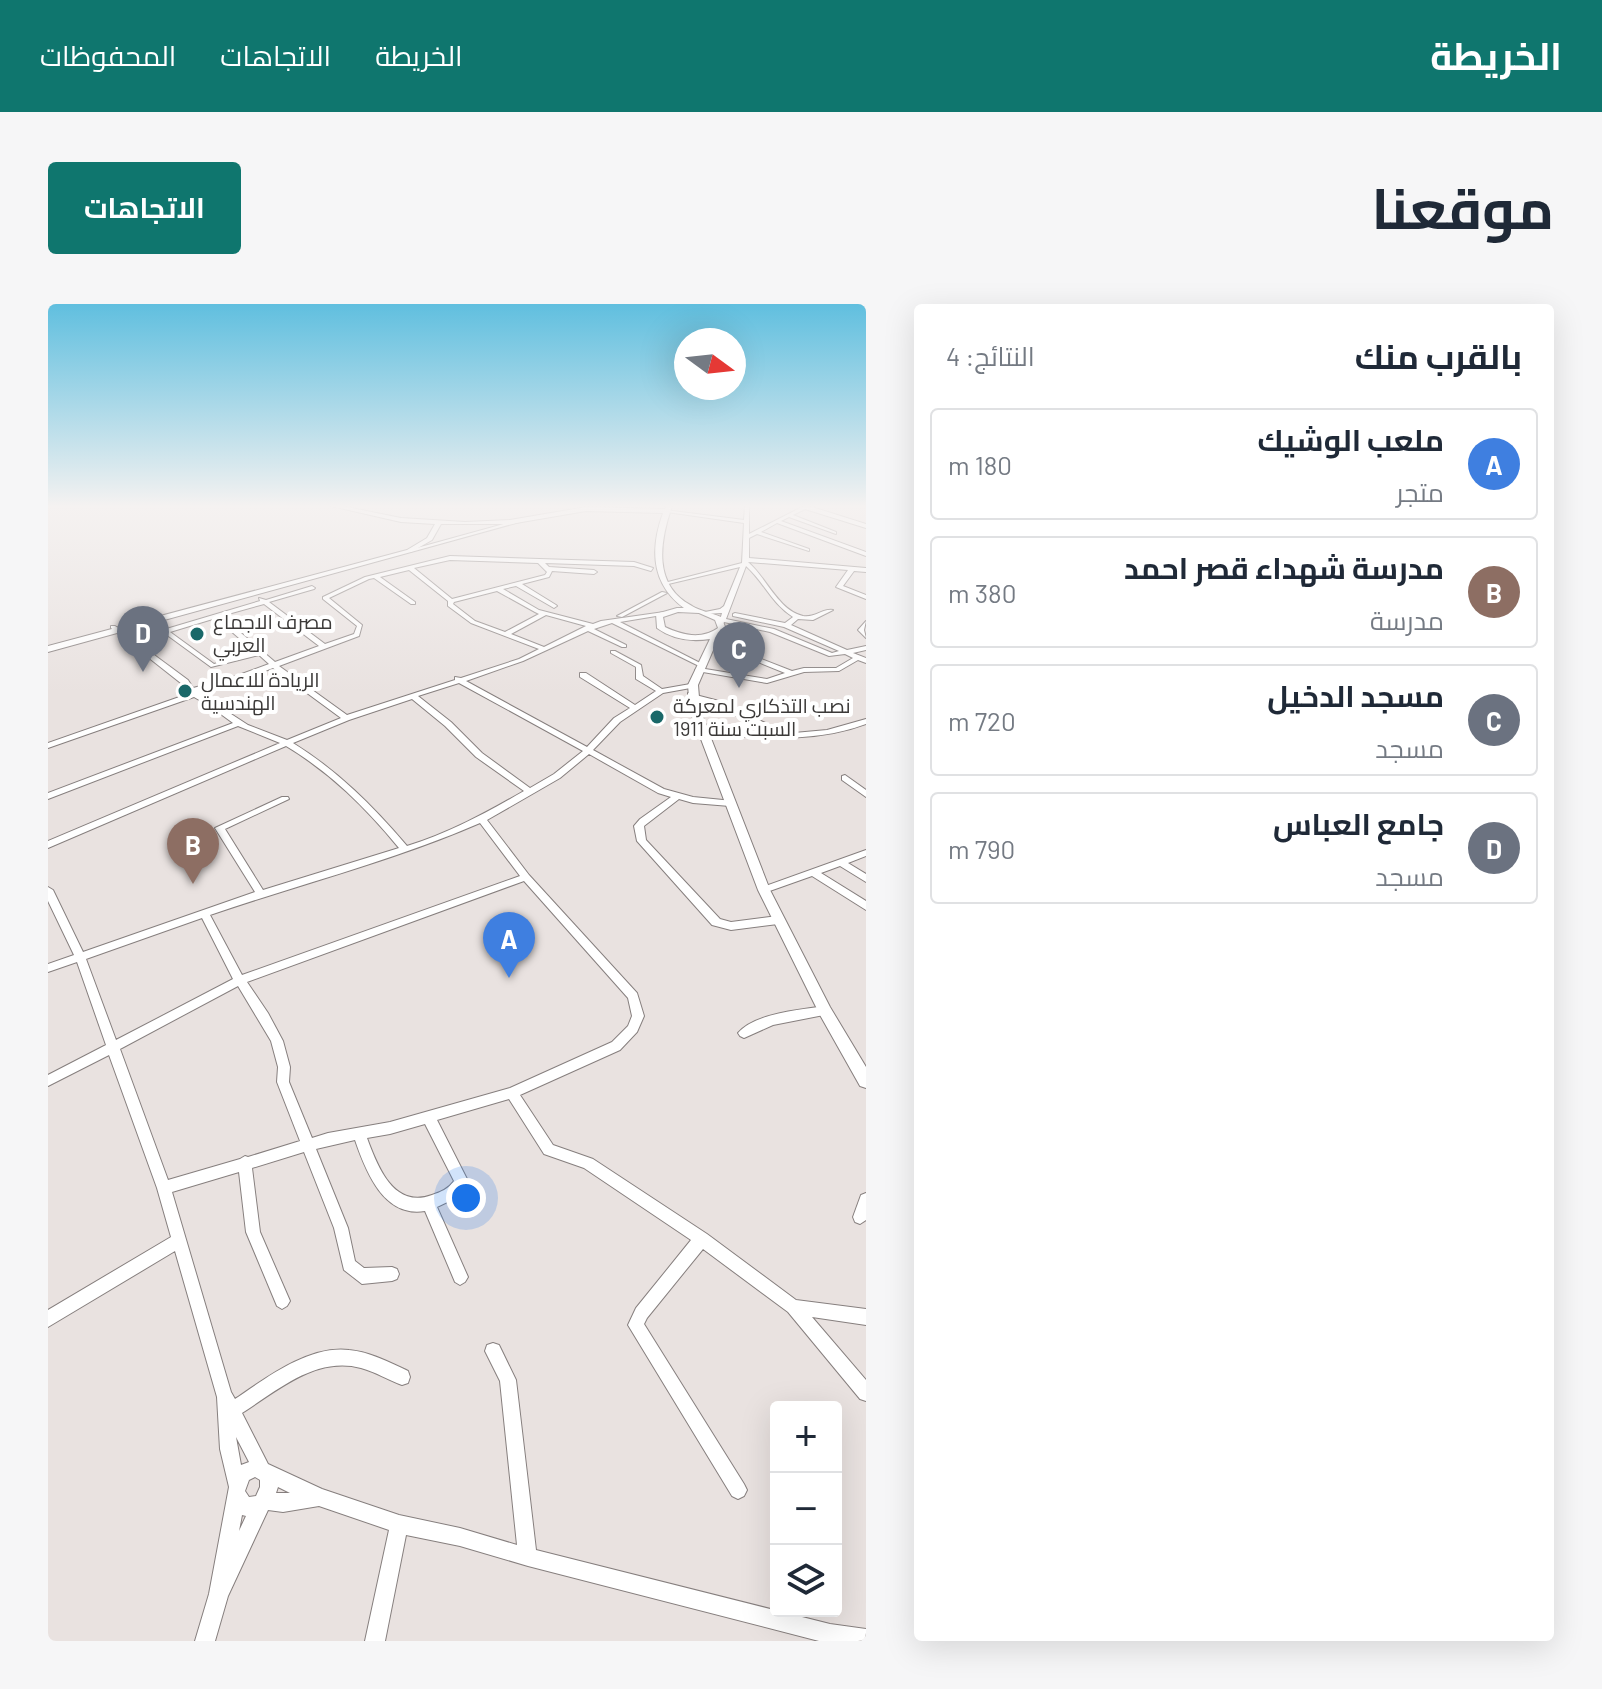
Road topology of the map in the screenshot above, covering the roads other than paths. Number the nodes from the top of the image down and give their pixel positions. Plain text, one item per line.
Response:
1 (337, 568) edge
2 (345, 568) edge
3 (404, 568) edge
4 (411, 568) edge
5 (660, 568) edge
6 (725, 568) edge
7 (743, 568) edge
8 (752, 568) edge
9 (843, 568) edge
10 (548, 569) joint
11 (651, 569) edge
12 (852, 569) junction
13 (866, 570) edge
14 (594, 572) dead end
15 (375, 576) junction
16 (303, 580) junction
17 (517, 584) junction
18 (312, 588) junction
19 (665, 588) junction
20 (498, 589) junction
21 (253, 594) junction
22 (866, 597) edge
23 (325, 598) junction
24 (451, 601) junction
25 (265, 602) junction
26 (413, 603) dead end
27 (554, 606) dead end
28 (693, 610) junction
29 (830, 610) dead end
30 (666, 612) junction
31 (545, 613) junction
32 (707, 613) junction
33 (725, 615) junction
34 (217, 616) junction
35 (797, 617) junction
36 (614, 620) junction
37 (866, 623) edge
38 (786, 625) junction
39 (591, 627) junction
40 (119, 628) junction
41 (661, 628) junction
42 (504, 635) junction
43 (678, 635) junction
44 (866, 636) edge
45 (715, 638) junction
46 (822, 644) junction
47 (624, 646) dead end
48 (48, 647) edge
49 (324, 647) junction
50 (542, 648) junction
51 (811, 648) junction
52 (866, 648) edge
53 (613, 652) dead end
54 (842, 652) junction
55 (260, 653) junction
56 (857, 658) junction
57 (866, 661) edge
58 (274, 665) junction
59 (700, 666) junction
60 (793, 674) junction
61 (583, 675) dead end
62 (458, 679) junction
63 (692, 690) junction
64 (661, 691) junction
65 (199, 692) junction
66 (412, 695) junction
67 (635, 708) junction
68 (346, 718) junction
69 (866, 721) edge
70 (239, 723) junction
71 (703, 733) junction
72 (784, 735) junction
73 (286, 742) junction
74 (48, 746) edge
75 (588, 749) junction
76 (845, 778) dead end
77 (530, 792) junction
78 (866, 794) edge
79 (48, 796) edge
80 (676, 797) junction
81 (285, 799) dead end
82 (730, 803) junction
83 (482, 819) junction
84 (48, 845) edge
85 (405, 849) junction
86 (866, 853) edge
87 (842, 863) junction
88 (815, 874) junction
89 (526, 877) junction
90 (866, 879) edge
91 (48, 890) edge
92 (764, 890) junction
93 (261, 894) junction
94 (866, 906) edge
95 (205, 915) junction
96 (778, 920) junction
97 (80, 957) junction
98 (48, 968) edge
99 (240, 980) junction
100 (825, 1011) junction
101 (744, 1033) dead end
102 (114, 1048) junction
103 (862, 1066) edge
104 (48, 1081) edge
105 (866, 1081) edge
106 (512, 1093) junction
107 (428, 1117) junction
108 (359, 1133) junction
109 (307, 1145) junction
110 (245, 1162) junction
111 (164, 1188) junction
112 (866, 1200) edge
113 (429, 1204) junction
114 (860, 1217) dead end
115 (702, 1239) junction
116 (178, 1241) junction
117 (392, 1274) dead end
118 (460, 1277) dead end
119 (282, 1301) dead end
120 (793, 1307) junction
121 (48, 1317) edge
122 (866, 1317) edge
123 (493, 1351) dead end
124 (402, 1377) dead end
125 (866, 1393) edge
126 (228, 1402) junction
127 (263, 1470) junction
128 (237, 1490) junction
129 (738, 1490) dead end
130 (319, 1497) junction
131 (261, 1503) junction
132 (399, 1524) junction
133 (528, 1557) junction
134 (219, 1594) junction
135 (866, 1639) edge
136 (205, 1641) edge
137 (375, 1641) edge

1 - 40 main road
2 - 16 main road
3 - 15 street
4 - 24 street
5 - 19 main road
6 - 19 street
7 - 33 street
8 - 35 street
9 - 12 street
10 - 14 street
10 - 17 street
11 - 19 main road
12 - 13 street
12 - 22 street
15 - 23 street
15 - 26 street
16 - 18 street
16 - 21 main road
17 - 20 street
17 - 27 street
18 - 23 street
18 - 25 street
19 - 28 main road
19 - 30 main road
19 - 36 street
20 - 24 street
20 - 31 street
21 - 25 street
21 - 40 main road
23 - 49 street
24 - 42 street
25 - 34 street
25 - 49 street
28 - 30 main road
28 - 32 main road
29 - 35 street
30 - 36 street
30 - 41 main road
31 - 39 street
31 - 42 street
32 - 33 main road
32 - 33 street
33 - 38 street
33 - 45 main road
33 - 51 street
34 - 55 street
34 - 55 street
35 - 38 street
36 - 39 street
36 - 41 street
36 - 59 street
37 - 44 street
38 - 46 street
39 - 47 street
39 - 50 street
40 - 48 main road
40 - 65 street
41 - 43 main road
42 - 50 street
43 - 45 main road
43 - 59 main road
45 - 59 main road
45 - 60 street
46 - 51 street
46 - 54 street
49 - 58 street
50 - 62 street
51 - 54 street
52 - 54 street
53 - 64 street
54 - 56 street
55 - 58 street
56 - 57 street
56 - 60 street
58 - 65 street
58 - 68 street
59 - 60 street
59 - 63 main road
61 - 67 street
62 - 66 street
62 - 75 street
63 - 64 street
63 - 71 main road
63 - 72 street
64 - 67 street
65 - 70 street
65 - 74 street
66 - 68 street
66 - 77 street
67 - 75 street
68 - 73 street
69 - 72 street
70 - 73 street
70 - 79 street
71 - 72 street
71 - 82 main road
73 - 84 street
73 - 85 street
75 - 77 street
75 - 80 street
76 - 78 street
77 - 83 street
80 - 82 street
80 - 96 street
81 - 93 street
82 - 92 main road
83 - 85 street
83 - 89 street
85 - 93 street
86 - 87 street
87 - 88 street
87 - 90 street
88 - 92 street
88 - 94 street
89 - 99 street
89 - 106 street
91 - 97 street
92 - 96 main road
93 - 95 street
95 - 97 street
95 - 99 street
96 - 100 main road
97 - 98 street
97 - 102 street
99 - 102 street
99 - 109 street
100 - 101 street
100 - 103 main road
102 - 104 street
102 - 111 street
103 - 105 main road
106 - 107 street
106 - 115 street
107 - 108 street
107 - 113 street
108 - 109 street
108 - 113 street
109 - 110 street
109 - 117 street
110 - 111 street
110 - 119 street
111 - 116 street
112 - 114 street
113 - 118 street
115 - 120 street
115 - 129 street
116 - 121 street
116 - 126 street
120 - 122 street
120 - 125 street
123 - 133 street
124 - 126 street
126 - 127 street
126 - 128 street
127 - 128 street
127 - 130 street
127 - 131 street
128 - 131 street
128 - 134 street
130 - 131 street
130 - 132 street
131 - 134 street
132 - 133 street
132 - 137 street
133 - 135 street
134 - 136 street

